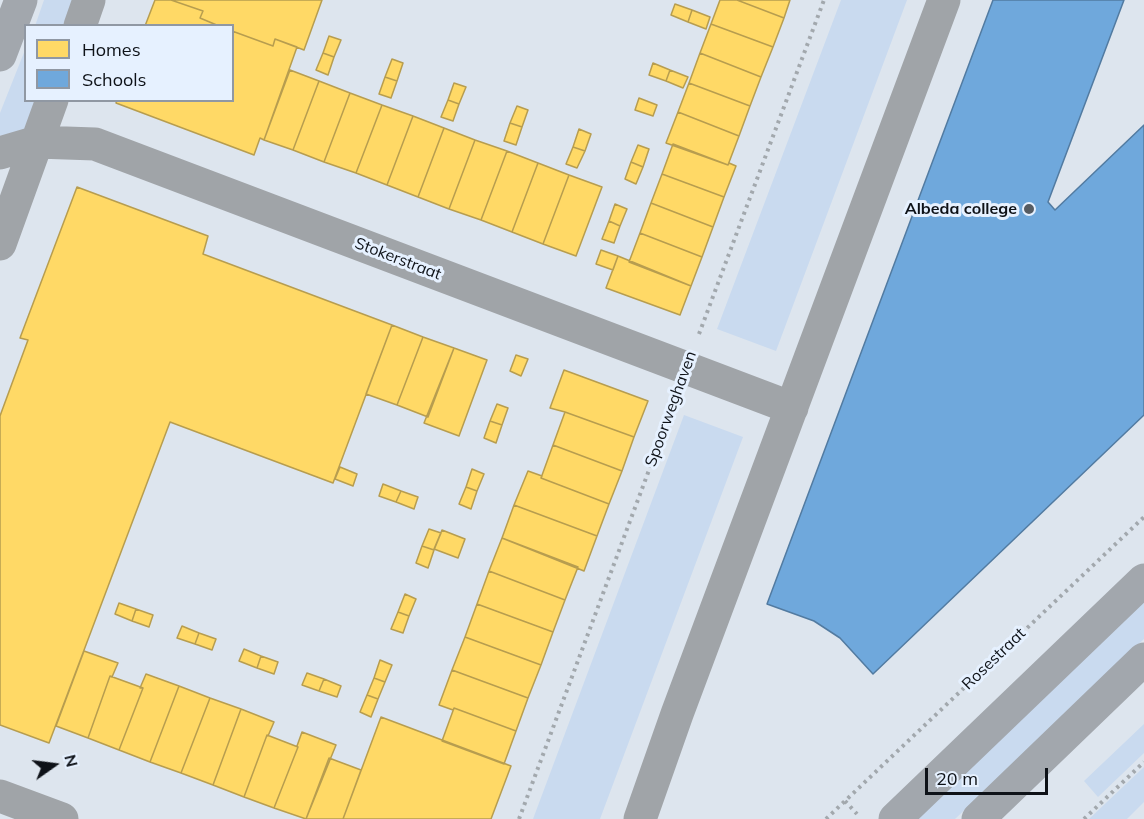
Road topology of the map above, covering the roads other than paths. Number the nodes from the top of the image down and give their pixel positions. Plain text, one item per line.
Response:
1 (21, 0) edge
2 (89, 0) edge
3 (944, 0) edge
4 (81, 24) edge
5 (0, 55) edge
6 (51, 102) edge
7 (37, 142) junction
8 (0, 153) edge
9 (0, 244) edge
10 (792, 408) junction
11 (1144, 580) edge
12 (1144, 659) edge
13 (0, 796) edge
14 (62, 819) edge
15 (640, 819) edge
16 (895, 819) edge
17 (978, 819) edge

1 - 5 main road
2 - 4 street
3 - 10 street
6 - 7 street
7 - 8 street, Stokerstraat
7 - 9 street
7 - 10 street, Stokerstraat
10 - 15 street
11 - 16 main road
12 - 17 main road
13 - 14 street

